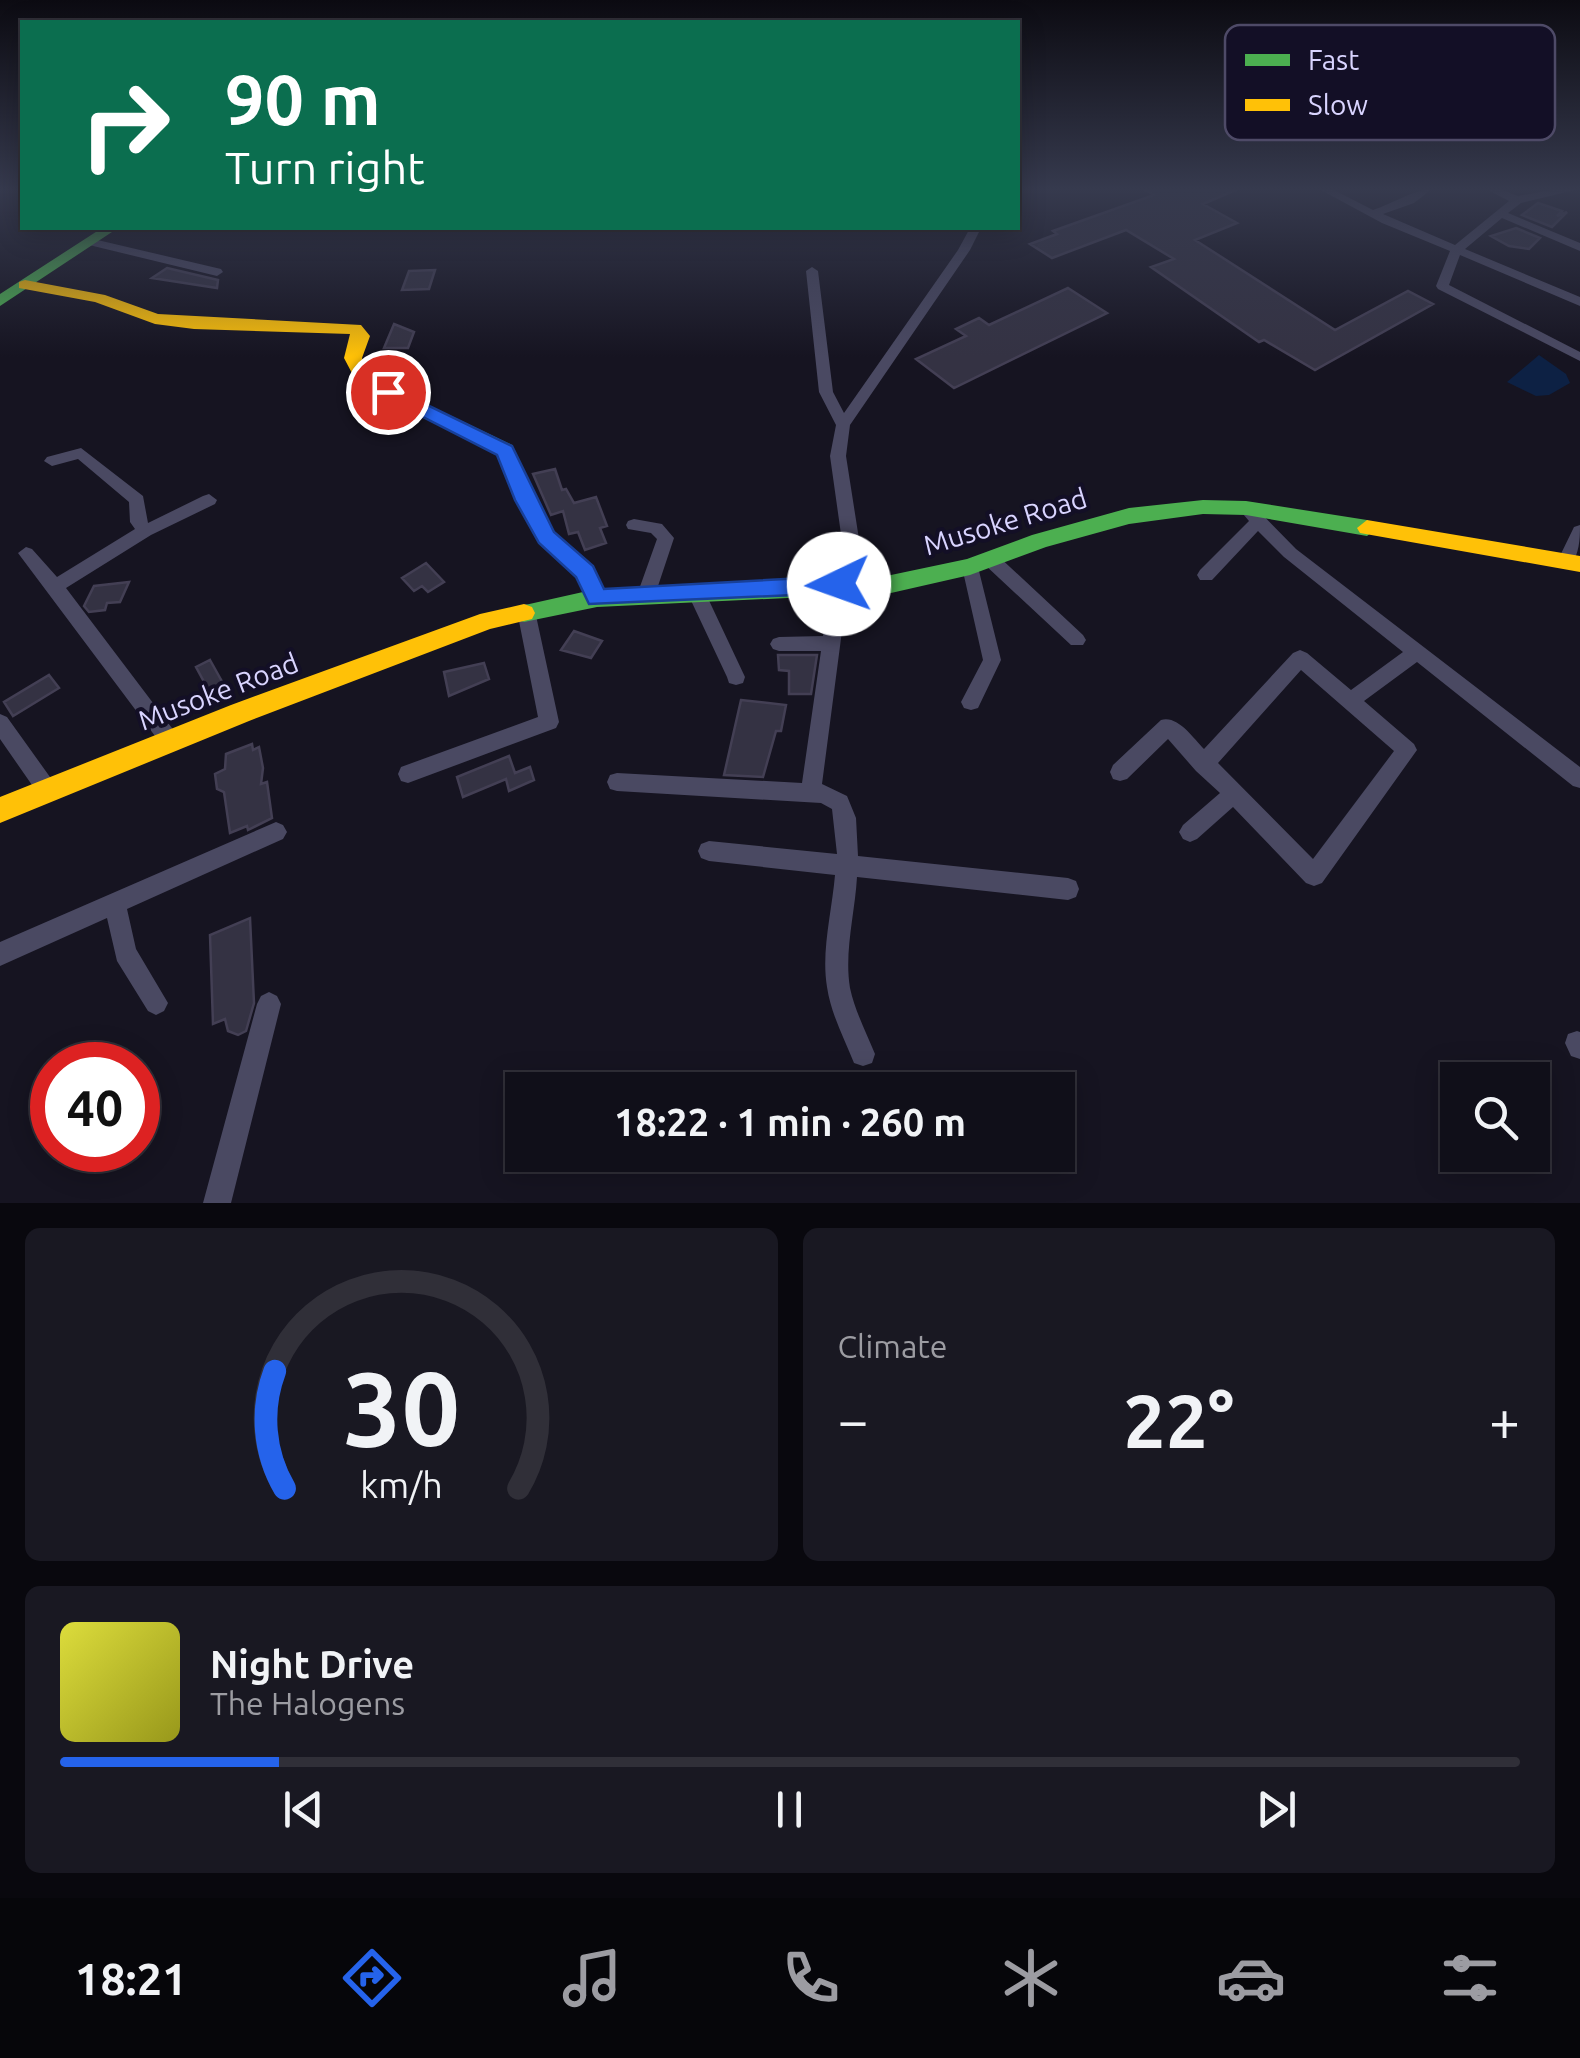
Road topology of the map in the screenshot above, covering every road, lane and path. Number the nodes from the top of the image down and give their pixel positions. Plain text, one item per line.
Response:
1 (84, 245) edge
2 (102, 245) edge
3 (966, 245) edge
4 (1448, 245) edge
5 (1462, 245) edge
6 (1457, 249) junction
7 (812, 271) dead end
8 (217, 272) dead end
9 (25, 285) junction
10 (0, 301) edge
11 (1580, 302) edge
12 (1580, 357) edge
13 (844, 425) junction
14 (52, 461) dead end
15 (209, 500) dead end
16 (1252, 514) junction
17 (634, 525) dead end
18 (145, 531) junction
19 (1580, 531) edge
20 (26, 553) dead end
21 (980, 563) junction
22 (1572, 563) edge
23 (1206, 575) dead end
24 (848, 584) junction
25 (56, 586) junction
26 (696, 592) junction
27 (646, 595) junction
28 (597, 598) junction
29 (526, 611) junction
30 (1078, 640) dead end
31 (831, 643) junction
32 (779, 644) dead end
33 (1417, 652) junction
34 (736, 677) dead end
35 (1350, 701) junction
36 (971, 702) dead end
37 (0, 723) edge
38 (171, 742) junction
39 (1204, 764) junction
40 (1120, 772) dead end
41 (408, 774) dead end
42 (1580, 779) edge
43 (617, 782) dead end
44 (48, 790) junction
45 (810, 793) junction
46 (1233, 794) junction
47 (0, 810) edge
48 (276, 832) dead end
49 (1190, 832) dead end
50 (709, 851) dead end
51 (845, 868) junction
52 (1068, 889) dead end
53 (115, 903) junction
54 (0, 954) edge
55 (156, 1003) dead end
56 (270, 1004) dead end
57 (863, 1054) dead end
58 (217, 1203) edge

1 - 9 street
2 - 8 street
3 - 13 street
4 - 6 street
5 - 6 street
6 - 11 street
6 - 12 street
7 - 13 street
9 - 10 street
9 - 28 street
13 - 24 street
14 - 18 street
15 - 18 street
16 - 21 street, Musoke Road
16 - 22 street, Musoke Road
16 - 23 street
16 - 33 street
17 - 27 street
18 - 25 street
19 - 22 street
20 - 25 street
21 - 24 street, Musoke Road
21 - 30 street
21 - 36 street
24 - 26 street, Musoke Road
24 - 31 street
25 - 38 street
26 - 27 street, Musoke Road
26 - 34 street
27 - 28 street, Musoke Road
28 - 29 street, Musoke Road
29 - 38 street, Musoke Road
29 - 41 street
31 - 32 street
31 - 45 street
33 - 35 street
33 - 42 street
35 - 39 street
35 - 46 street
37 - 44 street
38 - 44 street, Musoke Road
39 - 40 street
39 - 46 street
43 - 45 street
44 - 47 street, Musoke Road
45 - 51 street
46 - 49 street
48 - 53 street
50 - 51 street
51 - 52 street
51 - 57 street
53 - 54 street
53 - 55 street
56 - 58 street

